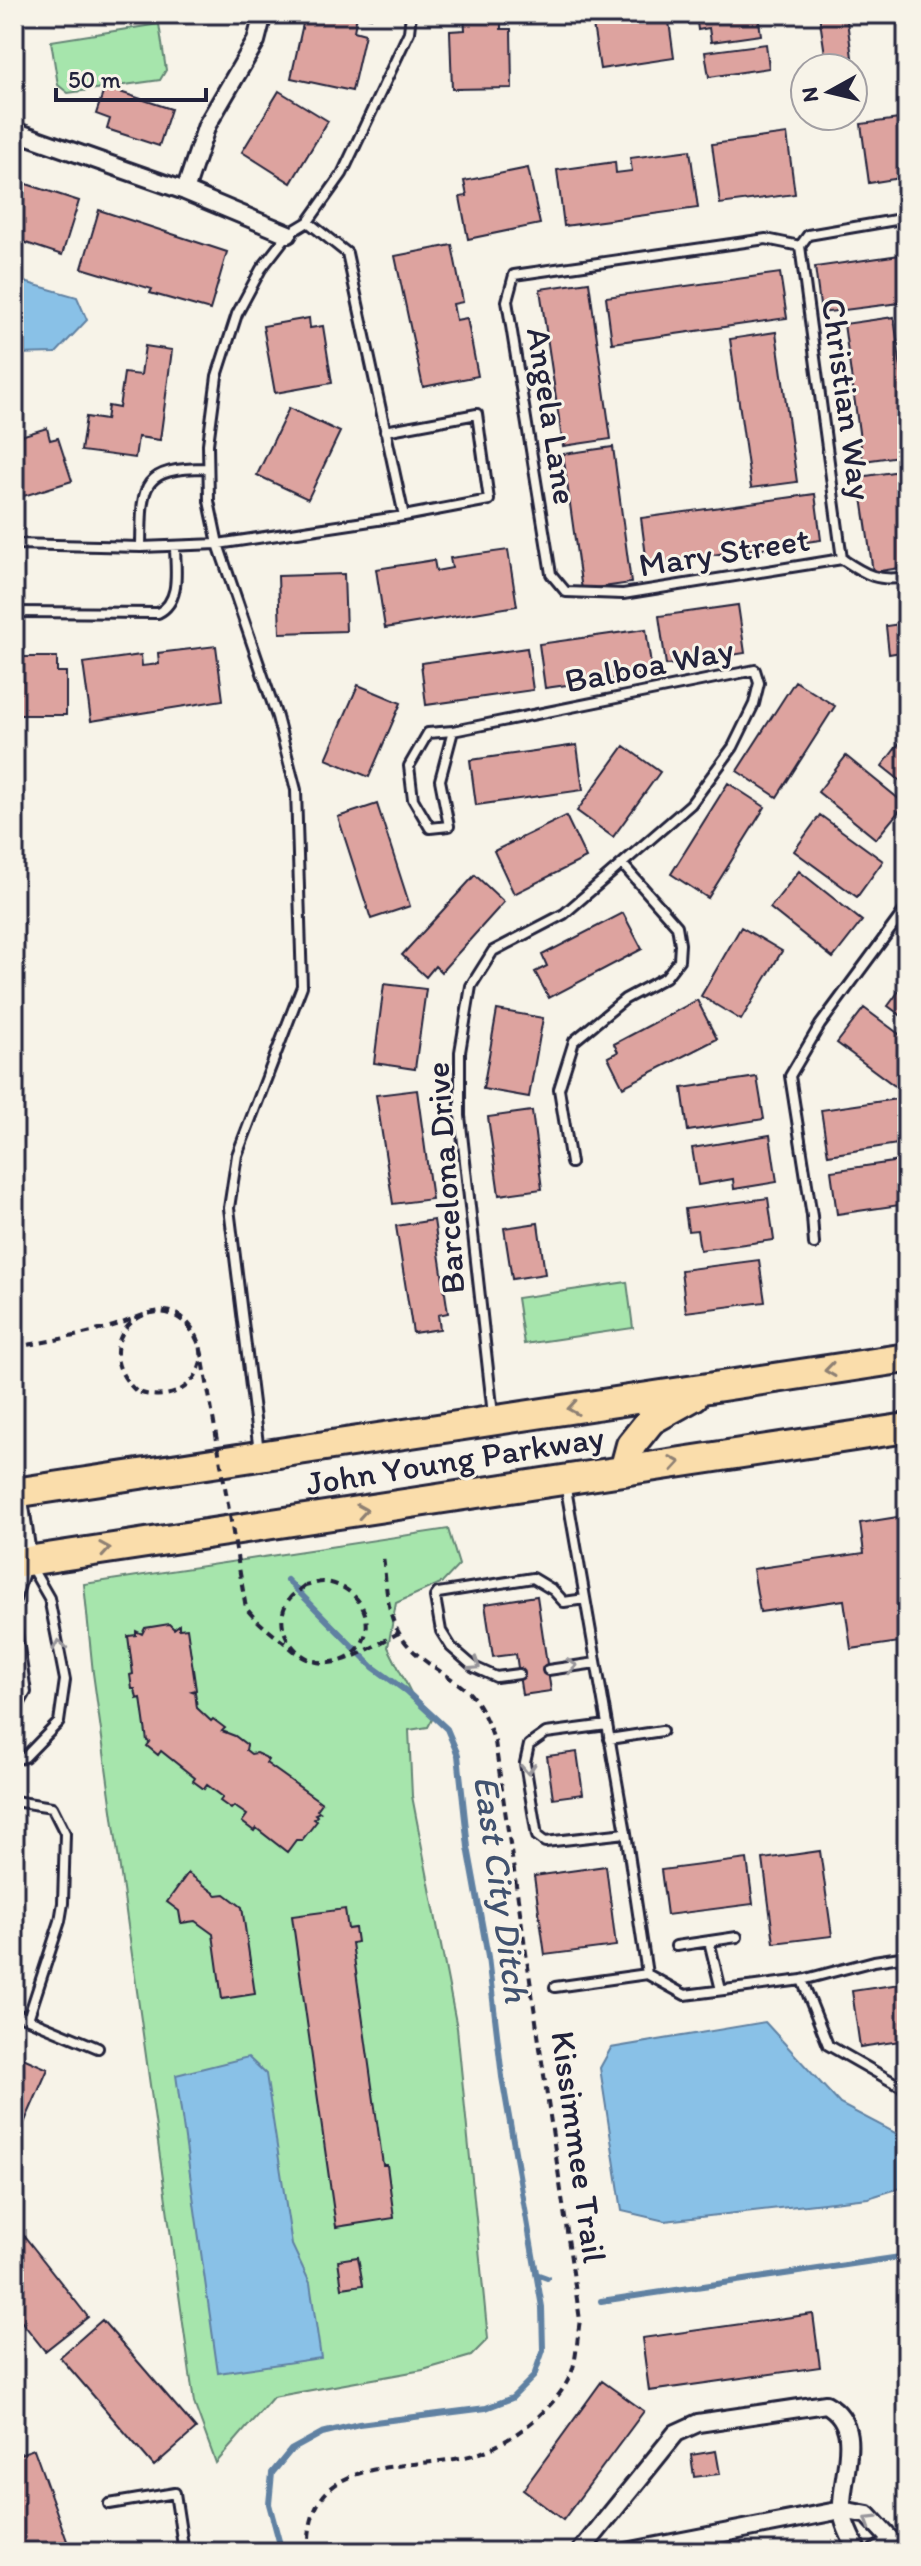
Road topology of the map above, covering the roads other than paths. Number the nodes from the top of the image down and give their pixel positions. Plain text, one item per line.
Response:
1 (263, 14) edge
2 (411, 14) edge
3 (14, 131) edge
4 (185, 191) junction
5 (907, 218) edge
6 (308, 222) junction
7 (288, 234) junction
8 (800, 246) junction
9 (385, 431) junction
10 (207, 468) junction
11 (404, 516) junction
12 (14, 544) edge
13 (218, 544) junction
14 (175, 546) junction
15 (141, 547) junction
16 (842, 559) junction
17 (551, 574) joint
18 (907, 577) edge
19 (14, 612) edge
20 (453, 731) junction
21 (623, 865) junction
22 (907, 907) edge
23 (571, 1163) dead end
24 (814, 1244) dead end
25 (907, 1358) edge
26 (709, 1388) junction
27 (494, 1420) junction
28 (907, 1428) edge
29 (259, 1457) junction
30 (624, 1471) junction
31 (565, 1480) junction
32 (16, 1493) edge
33 (21, 1562) edge
34 (585, 1599) junction
35 (14, 1603) edge
36 (14, 1615) edge
37 (596, 1663) junction
38 (548, 1670) dead end
39 (519, 1674) dead end
40 (14, 1713) edge
41 (607, 1725) junction
42 (662, 1731) dead end
43 (609, 1739) junction
44 (14, 1760) edge
45 (14, 1801) edge
46 (626, 1833) junction
47 (737, 1937) dead end
48 (709, 1941) junction
49 (676, 1946) dead end
50 (907, 1956) edge
51 (647, 1974) junction
52 (802, 1980) junction
53 (555, 1987) dead end
54 (721, 1990) junction
55 (14, 2013) edge
56 (28, 2019) junction
57 (98, 2048) dead end
58 (907, 2090) edge
59 (109, 2504) dead end
60 (842, 2510) junction
61 (898, 2546) edge
62 (184, 2552) edge
63 (580, 2552) edge
64 (626, 2552) edge
65 (858, 2552) edge
66 (876, 2552) edge

1 - 4 street
2 - 6 lane
3 - 4 street
4 - 7 street
5 - 8 lane
6 - 7 lane
6 - 9 lane
7 - 10 lane
8 - 16 lane, Christian Way
8 - 17 lane, Angela Lane
9 - 11 lane
9 - 11 lane
10 - 13 lane
10 - 15 lane
11 - 13 lane
12 - 15 lane
13 - 14 lane
13 - 29 lane
14 - 15 lane
14 - 19 lane
16 - 17 lane, Mary Street
16 - 18 lane, Mary Street
20 - 20 lane
20 - 21 lane, Balboa Way
21 - 23 lane
21 - 27 lane, Barcelona Drive
22 - 24 lane
25 -> 26 highway, John Young Parkway
26 -> 27 highway, John Young Parkway
26 - 30 highway
27 - 29 highway, John Young Parkway
30 -> 28 highway, John Young Parkway
29 - 32 highway, John Young Parkway
30 - 31 highway, John Young Parkway
33 -> 31 highway, John Young Parkway
31 - 34 lane
32 - 33 street
33 - 35 lane
44 -> 33 lane
34 - 37 lane
34 -> 39 lane
36 - 40 lane
38 -> 37 lane
37 - 41 lane
41 - 43 lane
41 -> 46 lane
42 - 43 lane
43 - 46 lane
45 - 56 lane
46 - 51 lane
47 - 48 lane
48 - 49 lane
48 - 54 lane
50 - 52 lane
51 - 53 lane
51 - 54 lane
52 - 54 lane
52 - 58 lane
55 - 56 lane
56 - 57 lane
59 - 62 lane
61 -> 60 street
60 - 63 street
60 - 64 street
60 - 65 street
61 - 66 street

